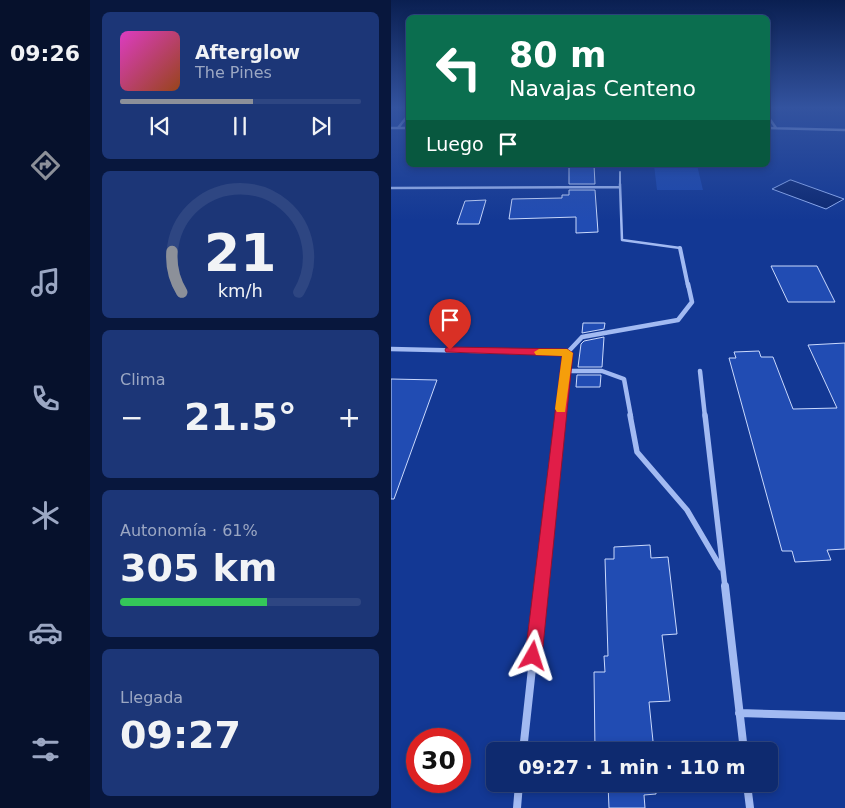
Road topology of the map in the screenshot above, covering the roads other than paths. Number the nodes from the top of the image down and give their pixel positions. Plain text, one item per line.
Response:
1 (620, 172) dead end
2 (619, 187) junction
3 (391, 188) edge
4 (680, 248) joint
5 (391, 349) edge
6 (567, 353) junction
7 (565, 371) junction
8 (700, 371) dead end
9 (723, 570) junction
10 (739, 713) junction
11 (845, 716) edge
12 (524, 742) edge
13 (743, 742) edge
14 (518, 792) edge
15 (748, 792) edge
16 (517, 808) edge
17 (750, 808) edge

1 - 2 lane
2 - 3 lane
2 - 4 lane
4 - 6 street
5 - 6 street
6 - 7 street
7 - 9 street
7 - 12 street
8 - 9 street
9 - 10 street
10 - 11 street
10 - 13 street
14 - 16 street
15 - 17 street

